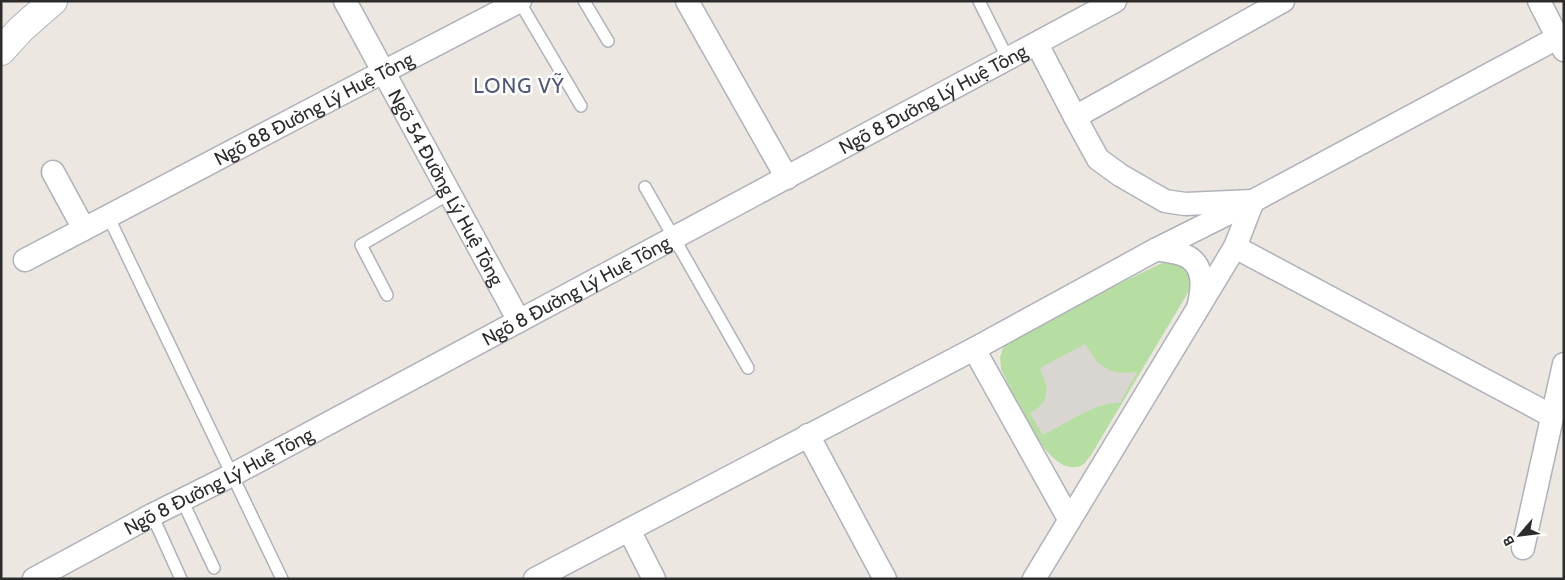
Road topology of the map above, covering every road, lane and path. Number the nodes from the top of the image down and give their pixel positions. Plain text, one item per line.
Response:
1 (53, 1) edge
2 (345, 1) edge
3 (520, 1) edge
4 (584, 1) edge
5 (687, 1) edge
6 (979, 1) edge
7 (1116, 1) edge
8 (1283, 1) edge
9 (1539, 1) edge
10 (608, 41) dead end
11 (1037, 44) junction
12 (1560, 44) edge
13 (1, 51) edge
14 (1008, 59) junction
15 (383, 72) junction
16 (581, 106) dead end
17 (1075, 117) junction
18 (53, 172) dead end
19 (787, 178) junction
20 (645, 188) dead end
21 (450, 194) junction
22 (1253, 202) junction
23 (108, 216) junction
24 (84, 229) junction
25 (674, 238) junction
26 (1235, 247) junction
27 (1157, 249) junction
28 (26, 260) dead end
29 (387, 295) dead end
30 (1198, 306) junction
31 (519, 321) junction
32 (974, 349) junction
33 (1564, 364) edge
34 (748, 368) dead end
35 (1552, 416) junction
36 (808, 435) junction
37 (232, 475) junction
38 (182, 500) junction
39 (152, 515) junction
40 (1070, 519) junction
41 (629, 530) junction
42 (1523, 548) dead end
43 (214, 568) dead end
44 (34, 579) edge
45 (180, 579) edge
46 (282, 579) edge
47 (535, 579) edge
48 (654, 579) edge
49 (885, 579) edge
50 (1034, 579) edge

1 - 13 main road
2 - 15 street, Ngõ 54 Đường Lý Huệ Tông
3 - 15 street, Ngõ 88 Đường Lý Huệ Tông
3 - 16 lane
4 - 10 lane
5 - 19 street
6 - 14 lane
7 - 11 street, Ngõ 8 Đường Lý Huệ Tông
8 - 17 street
9 - 12 street
11 - 14 street, Ngõ 8 Đường Lý Huệ Tông
11 - 17 street
12 - 22 street
14 - 19 street, Ngõ 8 Đường Lý Huệ Tông
15 - 21 street, Ngõ 54 Đường Lý Huệ Tông
15 - 23 street, Ngõ 88 Đường Lý Huệ Tông
17 - 22 street
18 - 24 street
19 - 25 street, Ngõ 8 Đường Lý Huệ Tông
20 - 25 lane
21 - 29 lane
21 - 31 street, Ngõ 54 Đường Lý Huệ Tông
22 - 26 street
22 - 27 street
23 - 24 street, Ngõ 88 Đường Lý Huệ Tông
23 - 37 lane
24 - 28 street, Ngõ 88 Đường Lý Huệ Tông
25 - 31 street, Ngõ 8 Đường Lý Huệ Tông
25 - 34 lane
26 - 30 street
26 - 35 street
27 - 30 street
27 - 32 street
30 - 40 street
31 - 37 street, Ngõ 8 Đường Lý Huệ Tông
32 - 36 street
32 - 40 street
33 - 35 street
35 - 42 street
36 - 41 street
36 - 49 street
37 - 38 street, Ngõ 8 Đường Lý Huệ Tông
37 - 46 lane
38 - 39 street, Ngõ 8 Đường Lý Huệ Tông
38 - 43 lane
39 - 44 street, Ngõ 8 Đường Lý Huệ Tông
39 - 45 lane
40 - 50 street
41 - 47 street
41 - 48 street

